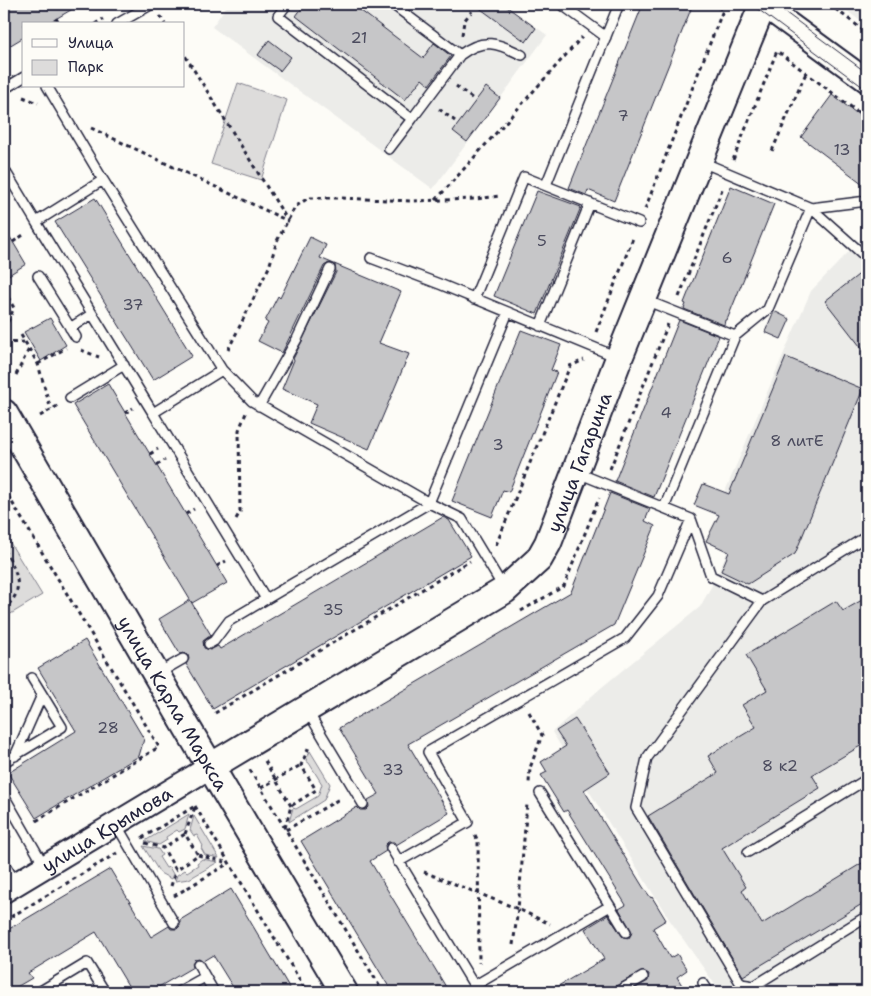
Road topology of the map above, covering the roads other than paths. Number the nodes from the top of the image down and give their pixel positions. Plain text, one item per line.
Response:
1 (152, 4) edge
2 (287, 4) edge
3 (392, 4) edge
4 (561, 4) edge
5 (620, 4) edge
6 (763, 4) edge
7 (120, 22) edge
8 (606, 37) junction
9 (460, 55) junction
10 (522, 55) dead end
11 (22, 78) edge
12 (867, 81) edge
13 (48, 88) edge
14 (4, 89) edge
15 (412, 118) junction
16 (389, 149) dead end
17 (699, 161) junction
18 (4, 169) edge
19 (103, 180) junction
20 (546, 186) junction
21 (867, 201) edge
22 (590, 203) junction
23 (811, 208) junction
24 (36, 222) junction
25 (639, 223) road end
26 (371, 258) dead end
27 (867, 258) edge
28 (330, 269) dead end
29 (38, 276) dead end
30 (474, 299) junction
31 (643, 299) junction
32 (508, 312) junction
33 (92, 314) junction
34 (540, 326) junction
35 (70, 328) junction
36 (735, 336) junction
37 (76, 337) dead end
38 (619, 358) junction
39 (124, 365) junction
40 (221, 368) junction
41 (70, 398) road end
42 (255, 404) junction
43 (152, 412) junction
44 (4, 413) edge
45 (574, 472) junction
46 (429, 503) junction
47 (664, 508) junction
48 (691, 519) junction
49 (867, 536) edge
50 (505, 590) junction
51 (266, 599) junction
52 (762, 602) junction
53 (209, 644) dead end
54 (183, 659) dead end
55 (156, 675) junction
56 (32, 678) dead end
57 (42, 695) junction
58 (312, 719) junction
59 (14, 756) junction
60 (4, 762) edge
61 (210, 767) junction
62 (867, 779) edge
63 (540, 793) dead end
64 (4, 796) edge
65 (363, 804) dead end
66 (116, 824) junction
67 (390, 848) dead end
68 (748, 852) dead end
69 (398, 862) junction
70 (4, 864) edge
71 (45, 867) junction
72 (10, 888) edge
73 (610, 906) junction
74 (867, 916) edge
75 (174, 923) dead end
76 (626, 932) dead end
77 (198, 964) dead end
78 (205, 977) junction
79 (643, 977) dead end
80 (703, 983) dead end
81 (477, 987) edge
82 (39, 992) edge
83 (105, 992) edge
84 (178, 992) edge
85 (214, 992) edge
86 (344, 992) edge
87 (617, 992) edge
88 (709, 992) edge

1 - 7 lane
2 - 15 lane
3 - 9 lane
4 - 8 lane
5 - 8 lane
6 - 12 street
6 - 17 main road, улица Гагарина
8 - 20 lane
9 - 10 lane
9 - 15 lane
11 - 14 lane
13 - 19 lane
15 - 16 lane
17 - 23 lane
17 - 31 main road, улица Гагарина
18 - 24 lane
19 - 24 lane
19 - 40 lane
20 - 22 lane
20 - 30 lane
21 - 23 lane
22 - 25 lane
22 - 34 lane
23 - 27 lane
23 - 36 lane
24 - 33 lane
26 - 30 lane
28 - 42 lane
29 - 35 lane
30 - 32 lane
31 - 36 lane
31 - 38 main road, улица Гагарина
32 - 34 lane
32 - 46 lane
33 - 35 lane
33 - 39 lane
34 - 38 lane
35 - 37 lane
36 - 47 lane
38 - 45 main road, улица Гагарина
39 - 41 lane
39 - 43 lane
40 - 42 lane
40 - 43 lane
42 - 46 lane
43 - 51 lane
44 - 55 main road, улица Карла Маркса
45 - 47 lane
45 - 50 main road, улица Гагарина
46 - 50 lane
46 - 51 lane
47 - 48 lane
48 - 52 lane
48 - 69 lane
49 - 52 lane
50 - 58 main road, улица Гагарина
51 - 53 lane
52 - 74 lane
54 - 55 lane
55 - 61 main road, улица Карла Маркса
56 - 57 lane
57 - 59 lane
57 - 59 lane
58 - 61 main road, улица Гагарина
58 - 65 lane
59 - 60 lane
61 - 66 street, улица Крымова
61 - 86 main road, улица Карла Маркса
62 - 68 lane
63 - 73 lane
64 - 71 lane
66 - 71 street, улица Крымова
66 - 75 lane
67 - 69 lane
69 - 81 lane
70 - 72 lane
71 - 72 street, улица Крымова
73 - 76 lane
73 - 81 lane
77 - 78 lane
78 - 84 lane
78 - 85 lane
79 - 87 lane
80 - 88 lane
82 - 83 lane

